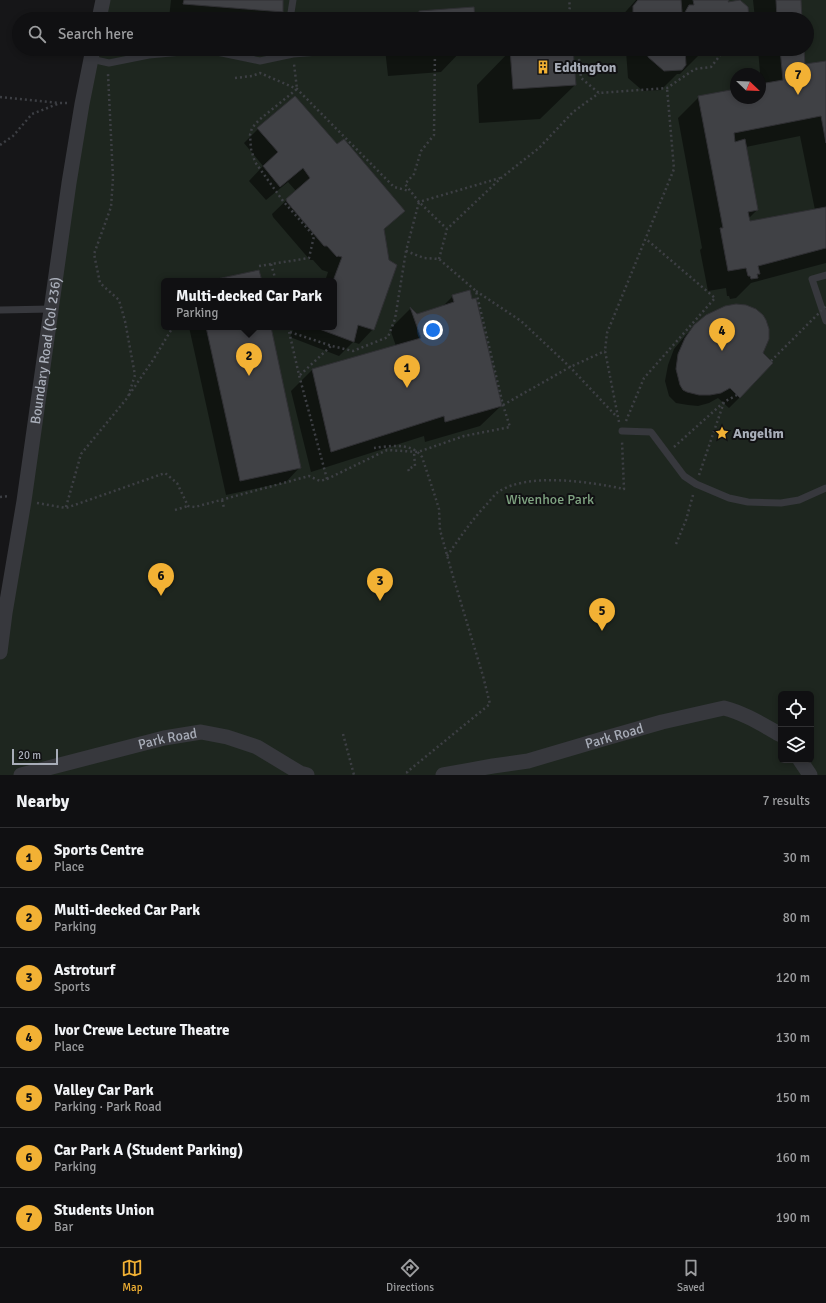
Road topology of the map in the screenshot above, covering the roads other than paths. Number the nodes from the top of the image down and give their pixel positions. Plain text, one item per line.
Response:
1 (103, 0) edge
2 (293, 0) edge
3 (100, 12) edge
4 (291, 12) edge
5 (92, 56) edge
6 (96, 56) edge
7 (143, 56) edge
8 (238, 56) edge
9 (276, 56) edge
10 (826, 275) edge
11 (51, 309) junction
12 (0, 310) edge
13 (826, 320) edge
14 (622, 431) road end
15 (826, 488) edge
16 (0, 652) edge
17 (778, 733) edge
18 (802, 763) edge
19 (22, 775) edge
20 (307, 775) edge
21 (442, 775) edge
22 (810, 775) edge

1 - 3 street
2 - 4 lane
5 - 11 street, Boundary Road (Col 236)
6 - 7 lane
8 - 9 lane
10 - 13 lane
11 - 12 lane
11 - 16 street, Boundary Road (Col 236)
14 - 15 lane
17 - 21 street, Park Road
18 - 22 street
19 - 20 street, Park Road

